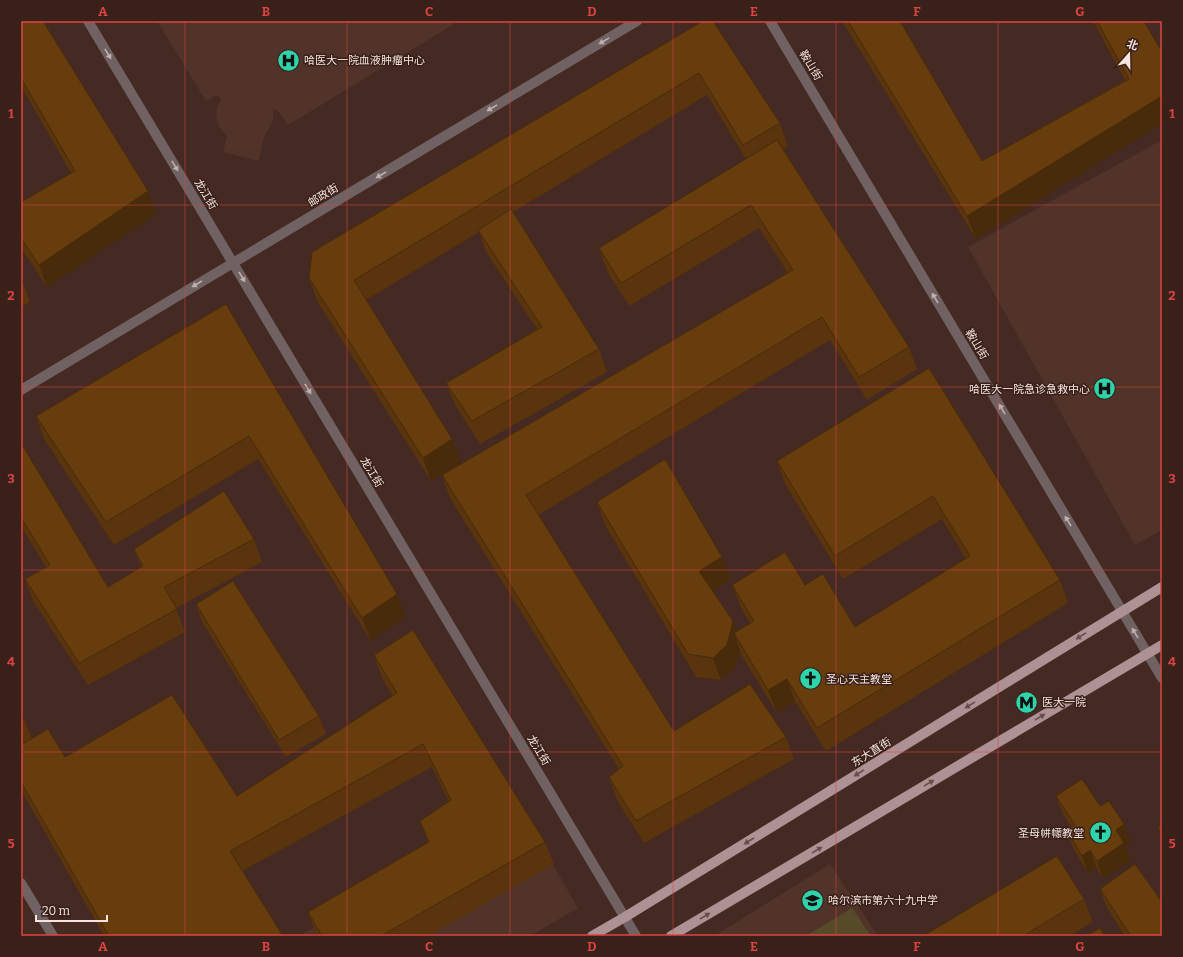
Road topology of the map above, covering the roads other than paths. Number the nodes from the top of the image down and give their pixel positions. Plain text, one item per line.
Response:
1 (88, 21) edge
2 (637, 21) edge
3 (770, 21) edge
4 (233, 263) junction
5 (21, 390) edge
6 (1162, 587) edge
7 (1122, 611) junction
8 (1162, 645) edge
9 (1147, 654) junction
10 (1162, 678) edge
11 (21, 883) edge
12 (625, 917) junction
13 (53, 936) edge
14 (592, 936) edge
15 (636, 936) edge
16 (672, 936) edge

1 -> 4 street, 龙江街
2 -> 4 street, 邮政街
7 -> 3 street, 鞍山街
4 -> 5 street, 邮政街
4 -> 12 street, 龙江街
6 - 7 main road, 东大直街
9 -> 7 street, 鞍山街
7 -> 12 main road, 东大直街
8 - 9 main road
9 - 10 street, 鞍山街
16 -> 9 main road
11 - 13 street
12 - 14 main road, 东大直街
12 - 15 street, 龙江街

